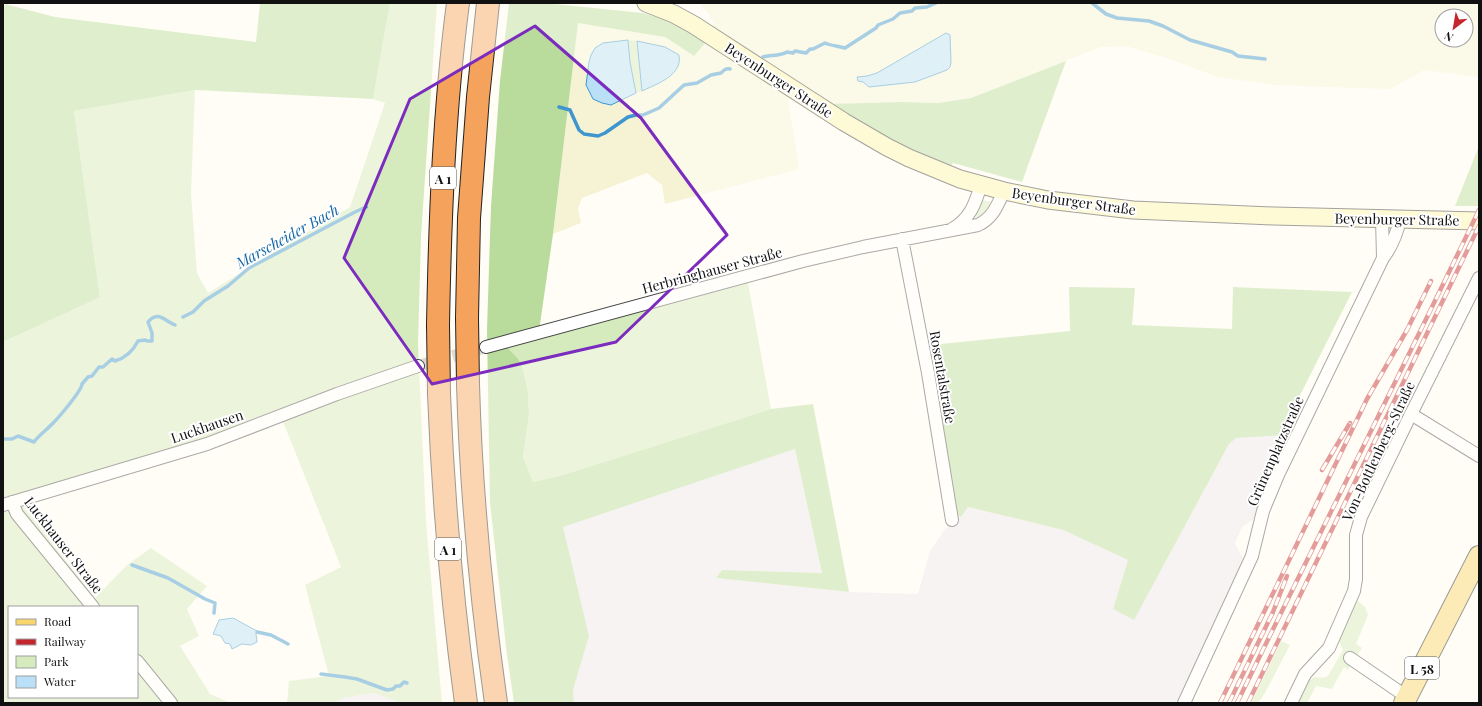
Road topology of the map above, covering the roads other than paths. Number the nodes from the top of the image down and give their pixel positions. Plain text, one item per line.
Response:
1 (458, 3) edge
2 (488, 3) edge
3 (646, 3) edge
4 (981, 185) junction
5 (1004, 191) junction
6 (1382, 218) junction
7 (1400, 219) junction
8 (1479, 221) edge
9 (948, 231) junction
10 (902, 239) junction
11 (1383, 258) junction
12 (1479, 278) edge
13 (486, 347) tunnel mouth
14 (418, 366) tunnel mouth
15 (1410, 414) junction
16 (1479, 456) edge
17 (7, 504) edge
18 (952, 520) dead end
19 (1479, 556) edge
20 (92, 606) edge
21 (1350, 658) dead end
22 (138, 663) edge
23 (1406, 700) edge
24 (171, 703) edge
25 (466, 703) edge
26 (496, 703) edge
27 (1184, 703) edge
28 (1291, 703) edge

1 - 25 highway, A 1, bridge
2 - 26 highway, A 1, bridge
3 - 4 main road, Beyenburger Straße
4 - 5 main road, Beyenburger Straße
4 - 9 street, Herbringhauser Straße
5 - 6 main road, Beyenburger Straße
5 - 9 street, Herbringhauser Straße
6 - 7 main road, Beyenburger Straße
6 - 11 street, Grünenplatzstraße
7 - 8 main road, Beyenburger Straße
7 - 11 street, Grünenplatzstraße
9 - 10 street, Herbringhauser Straße
10 - 13 street, Herbringhauser Straße
10 - 18 street, Rosentalstraße
11 - 27 street, Grünenplatzstraße
12 - 15 street, Von-Bottlenberg-Straße
14 - 17 street, Luckhausen
15 - 16 street
15 - 28 street, Von-Bottlenberg-Straße
17 - 20 street, Luckhauser Straße
19 - 23 main road, L 58
21 - 23 street
22 - 24 street

